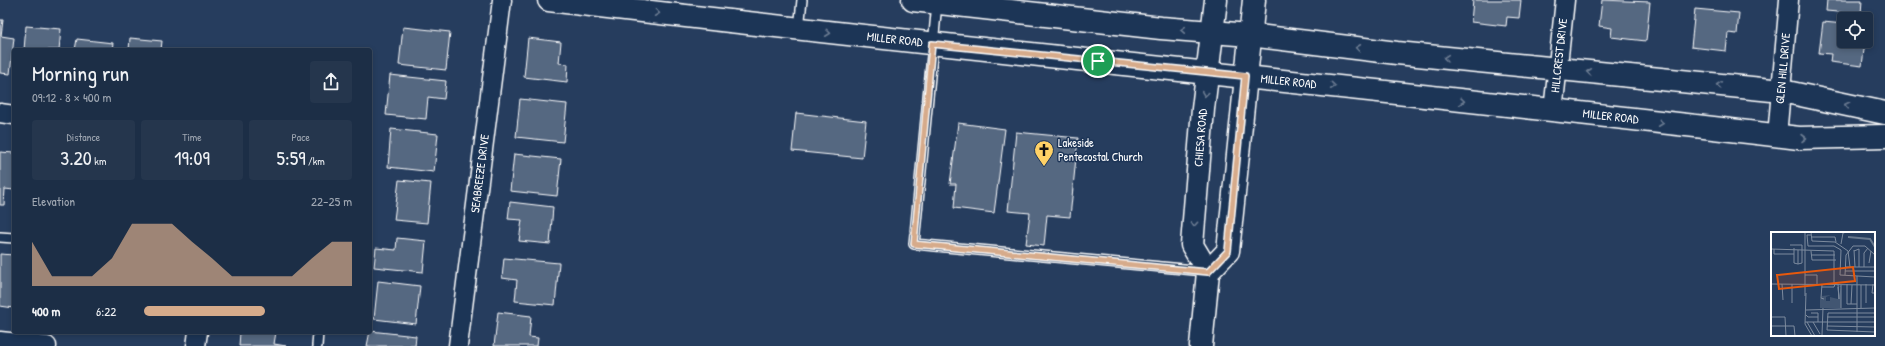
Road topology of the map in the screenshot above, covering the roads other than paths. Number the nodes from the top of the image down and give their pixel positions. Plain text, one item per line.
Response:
1 (502, 0) edge
2 (548, 0) edge
3 (802, 0) edge
4 (913, 0) edge
5 (1216, 0) edge
6 (1254, 0) edge
7 (1565, 0) edge
8 (1789, 0) edge
9 (937, 3) junction
10 (799, 30) junction
11 (1212, 32) junction
12 (1250, 35) junction
13 (932, 44) junction
14 (1558, 68) junction
15 (1208, 73) junction
16 (1245, 76) junction
17 (1782, 91) junction
18 (1553, 111) junction
19 (1885, 112) edge
20 (0, 113) edge
21 (12, 115) edge
22 (1777, 136) junction
23 (1885, 136) edge
24 (0, 237) edge
25 (12, 238) edge
26 (1208, 272) junction
27 (198, 334) edge
28 (318, 334) edge
29 (0, 341) edge
30 (47, 346) edge
31 (196, 346) edge
32 (317, 346) edge
33 (458, 346) edge
34 (1201, 346) edge

1 - 33 street, SEABREEZE DRIVE
2 -> 10 main road, MILLER ROAD
3 - 10 lane
4 - 9 main road
5 - 11 main road, CHIESA ROAD
6 - 12 main road
7 - 14 street, HILLCREST DRIVE
8 - 17 street, GLEN HILL DRIVE
11 -> 9 main road
9 - 13 lane
10 -> 13 main road, MILLER ROAD
11 - 12 main road
11 - 15 main road, CHIESA ROAD
14 -> 12 main road
12 - 16 main road
13 - 15 main road, MILLER ROAD
13 - 26 lane
17 -> 14 main road
14 - 18 street, HILLCREST DRIVE
15 - 16 main road, MILLER ROAD
15 -> 26 main road, CHIESA ROAD
16 -> 18 main road, MILLER ROAD
16 - 26 main road
19 -> 17 main road
17 - 22 street, GLEN HILL DRIVE
18 -> 22 main road, MILLER ROAD
20 - 21 street
22 -> 23 main road, MILLER ROAD
24 - 25 lane
26 - 34 main road
27 - 31 street
28 - 32 lane
29 - 30 street

